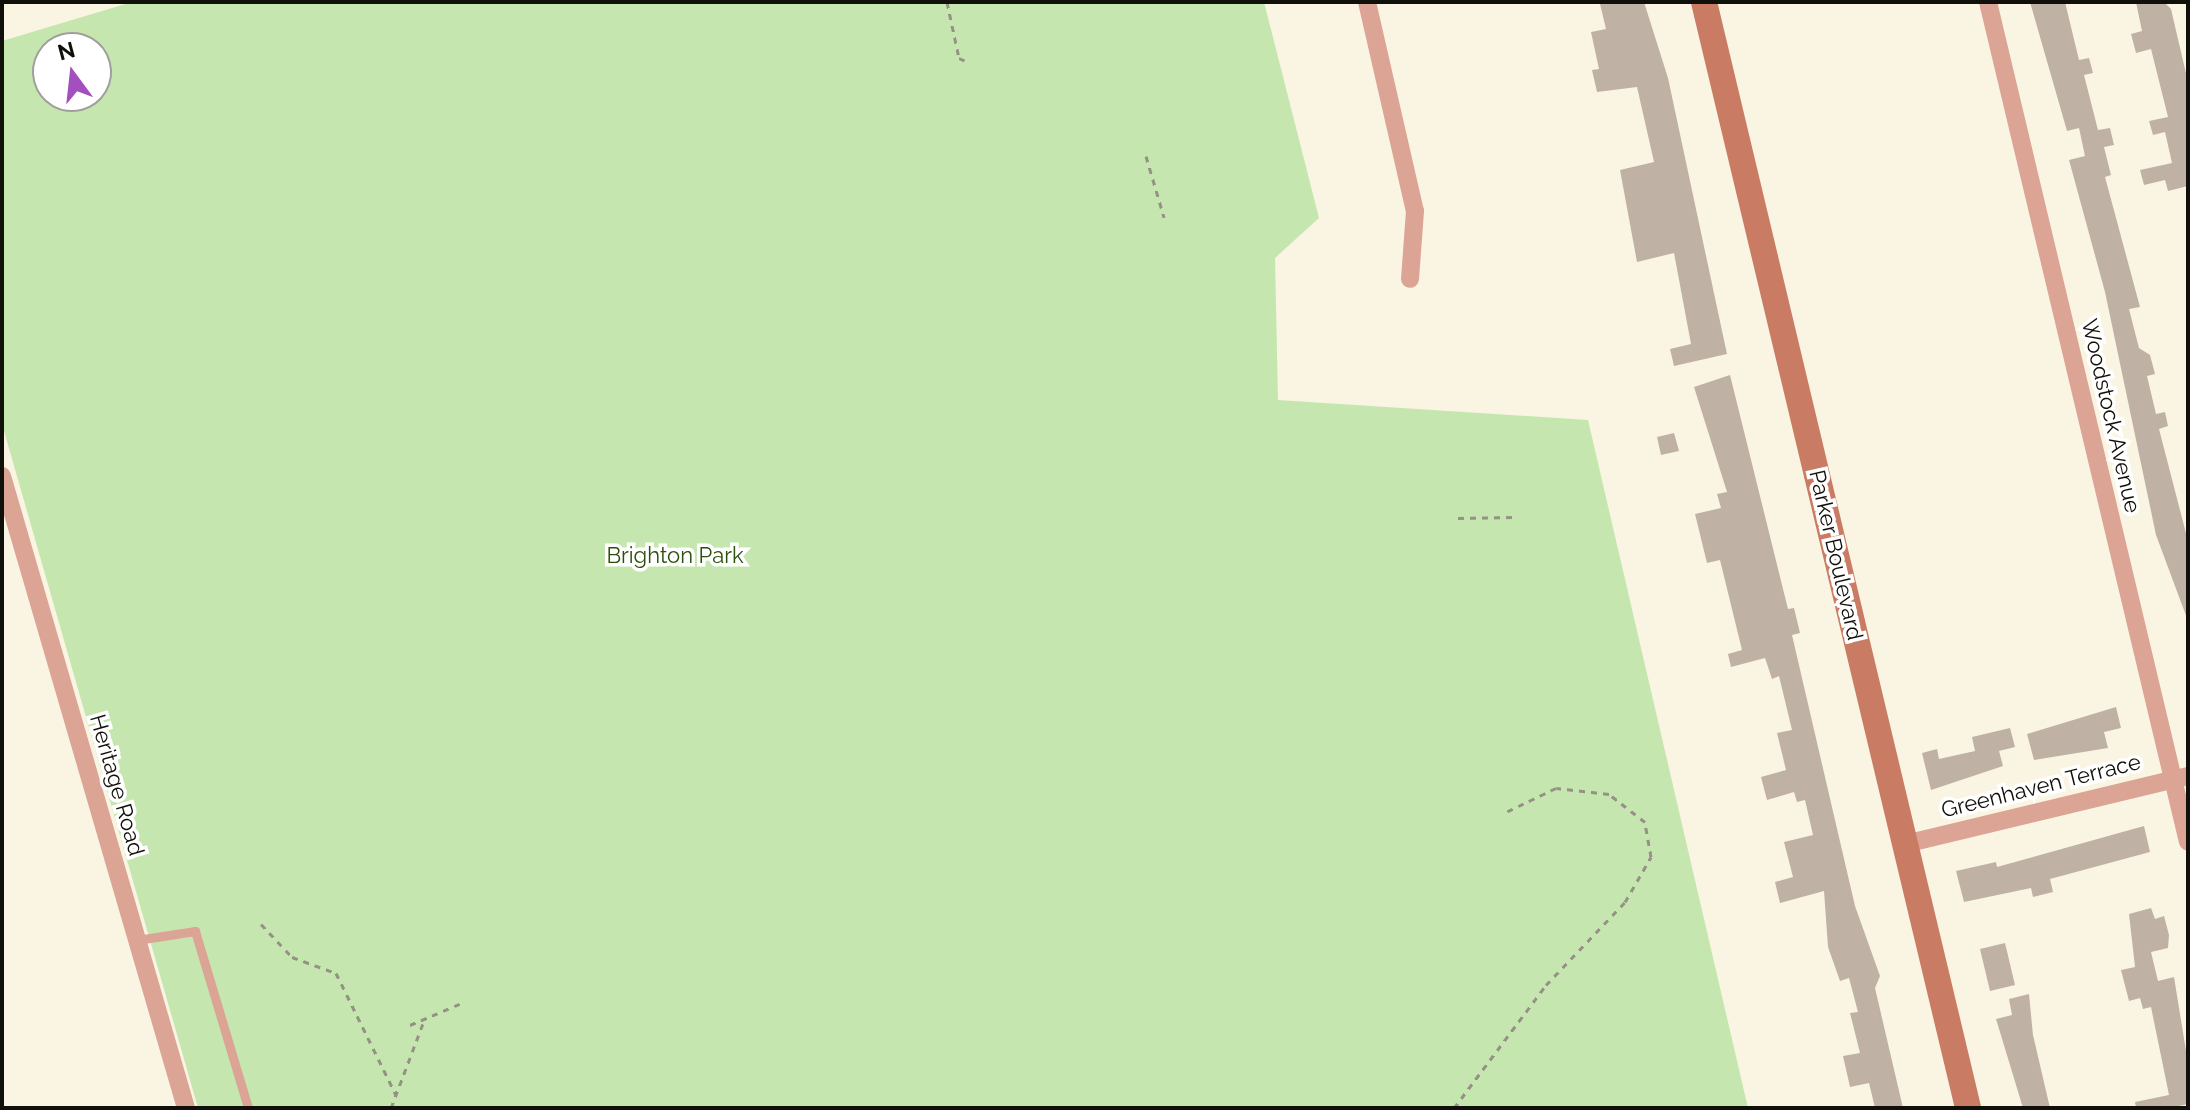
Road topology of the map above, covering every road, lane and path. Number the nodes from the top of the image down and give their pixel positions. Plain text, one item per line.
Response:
1 (947, 2) edge
2 (1367, 2) edge
3 (1704, 2) edge
4 (1988, 2) edge
5 (968, 62) dead end
6 (1146, 156) dead end
7 (1164, 217) dead end
8 (1410, 279) dead end
9 (2, 476) edge
10 (1515, 517) dead end
11 (1458, 518) dead end
12 (2180, 777) edge
13 (1504, 813) dead end
14 (2188, 842) edge
15 (1905, 844) junction
16 (261, 924) dead end
17 (137, 940) junction
18 (464, 1002) dead end
19 (425, 1018) junction
20 (410, 1025) dead end
21 (396, 1095) junction
22 (186, 1108) edge
23 (248, 1108) edge
24 (391, 1108) edge
25 (1454, 1108) edge
26 (1968, 1108) edge

1 - 5 path
2 - 8 street
3 - 15 street, Parker Boulevard
4 - 12 street, Woodstock Avenue
6 - 7 path
9 - 17 street, Heritage Road
10 - 11 path
12 - 14 street, Woodstock Avenue
12 - 15 street, Greenhaven Terrace
13 - 25 path
15 - 26 street, Parker Boulevard
16 - 21 path
17 - 22 street, Heritage Road
17 - 23 lane
18 - 19 path
19 - 20 path
19 - 21 path
21 - 24 path

